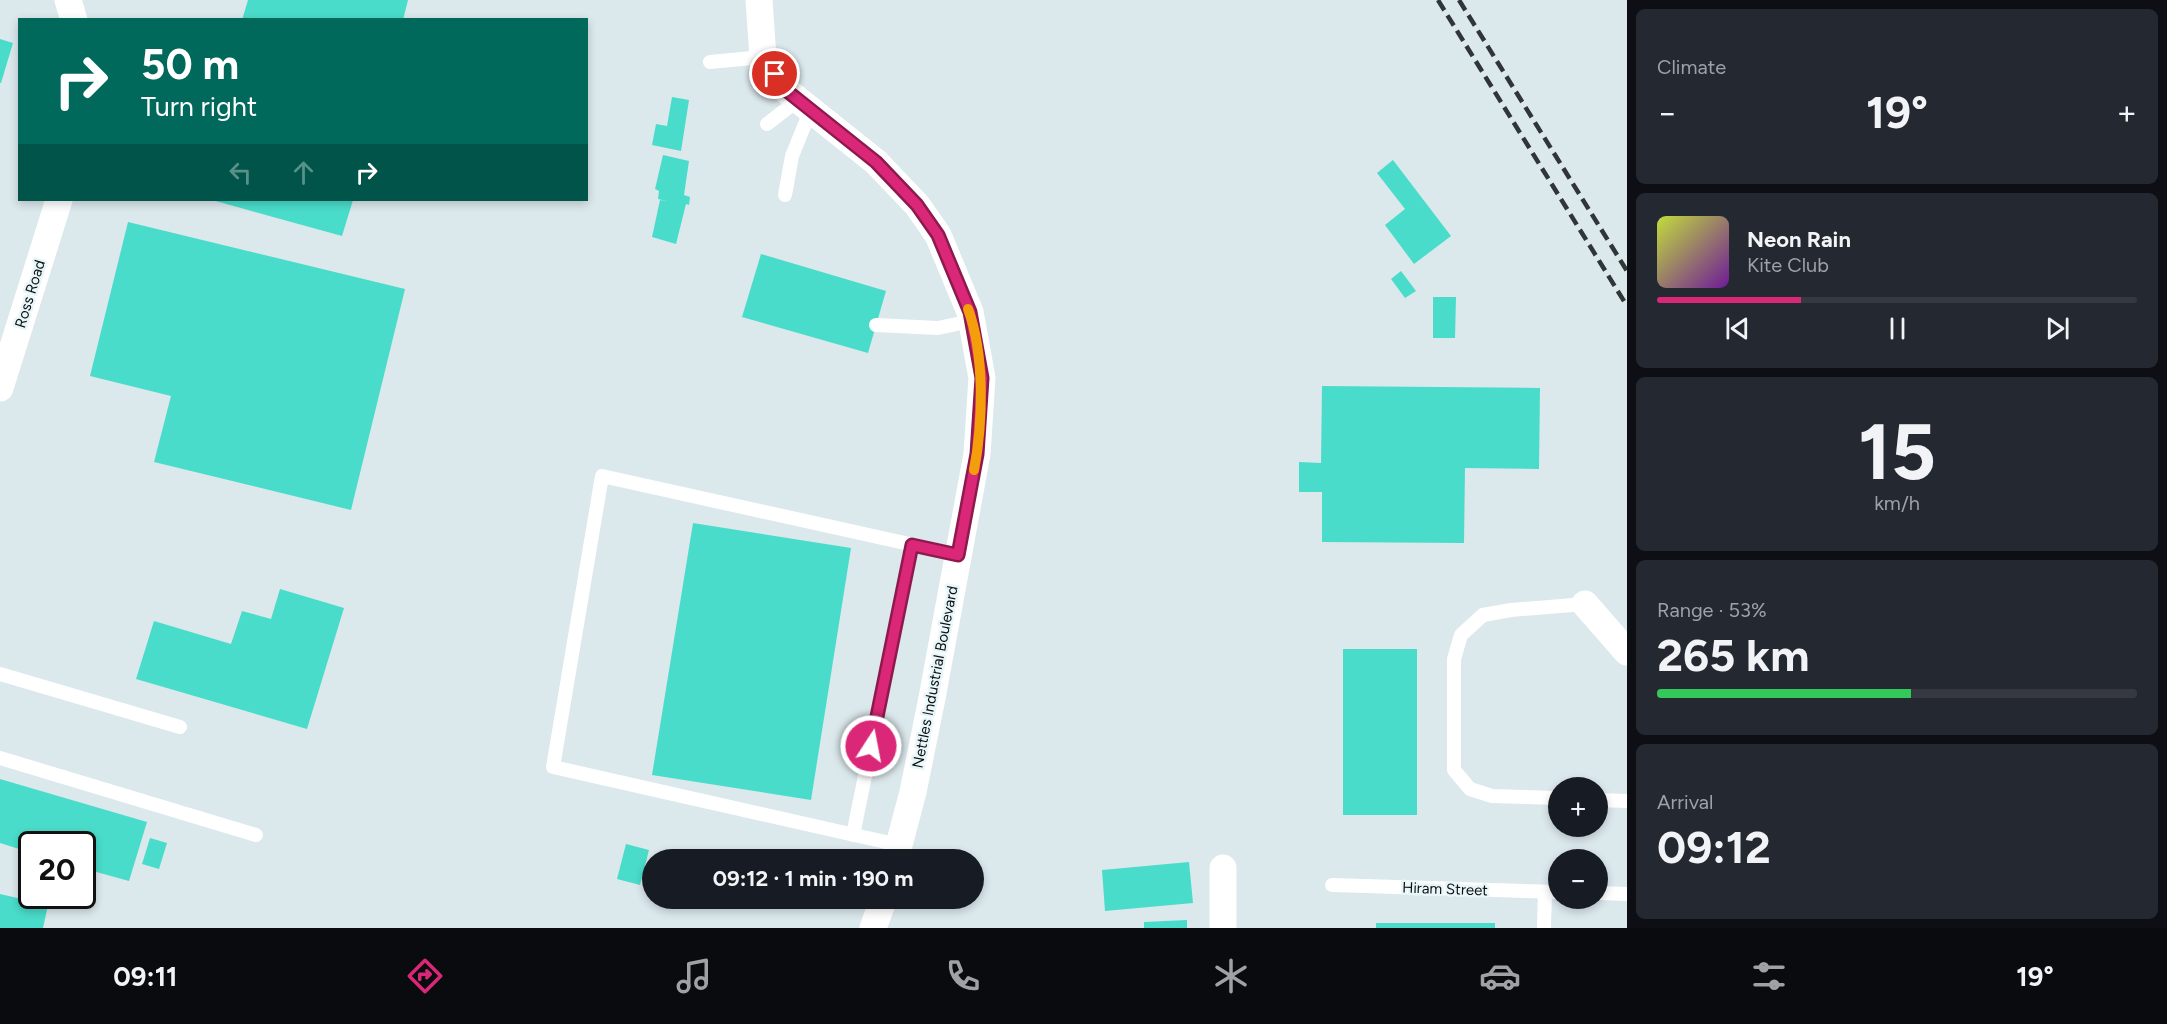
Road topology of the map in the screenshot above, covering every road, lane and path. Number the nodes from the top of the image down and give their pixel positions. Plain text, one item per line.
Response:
1 (68, 0) edge
2 (759, 0) edge
3 (73, 18) edge
4 (763, 57) junction
5 (710, 62) dead end
6 (804, 104) junction
7 (767, 124) dead end
8 (785, 195) dead end
9 (59, 201) edge
10 (971, 321) junction
11 (876, 325) dead end
12 (0, 388) edge
13 (912, 545) junction
14 (958, 555) junction
15 (1585, 604) joint
16 (1627, 652) edge
17 (0, 674) edge
18 (180, 727) dead end
19 (0, 758) edge
20 (1548, 798) edge
21 (1608, 800) edge
22 (1627, 801) edge
23 (256, 835) dead end
24 (853, 835) junction
25 (889, 849) edge
26 (898, 849) edge
27 (1223, 868) dead end
28 (1332, 885) dead end
29 (1548, 892) edge
30 (1608, 893) edge
31 (1627, 894) edge
32 (880, 909) edge
33 (1548, 909) edge
34 (873, 928) edge
35 (1223, 928) edge
36 (1544, 928) edge

1 - 3 street
2 - 4 street
4 - 5 lane
4 - 6 street, Nettles Industrial Boulevard
6 - 7 lane
6 - 8 lane
6 - 10 street, Nettles Industrial Boulevard
9 - 12 street, Ross Road
10 - 11 lane
10 - 14 street, Nettles Industrial Boulevard
13 - 14 lane
13 - 24 lane
13 - 24 lane
14 - 26 street, Nettles Industrial Boulevard
15 - 16 street
15 - 20 lane
17 - 18 lane
19 - 23 lane
21 - 22 lane
24 - 25 lane
27 - 35 street
28 - 29 lane, Hiram Street
30 - 31 lane
32 - 34 street
33 - 36 lane

